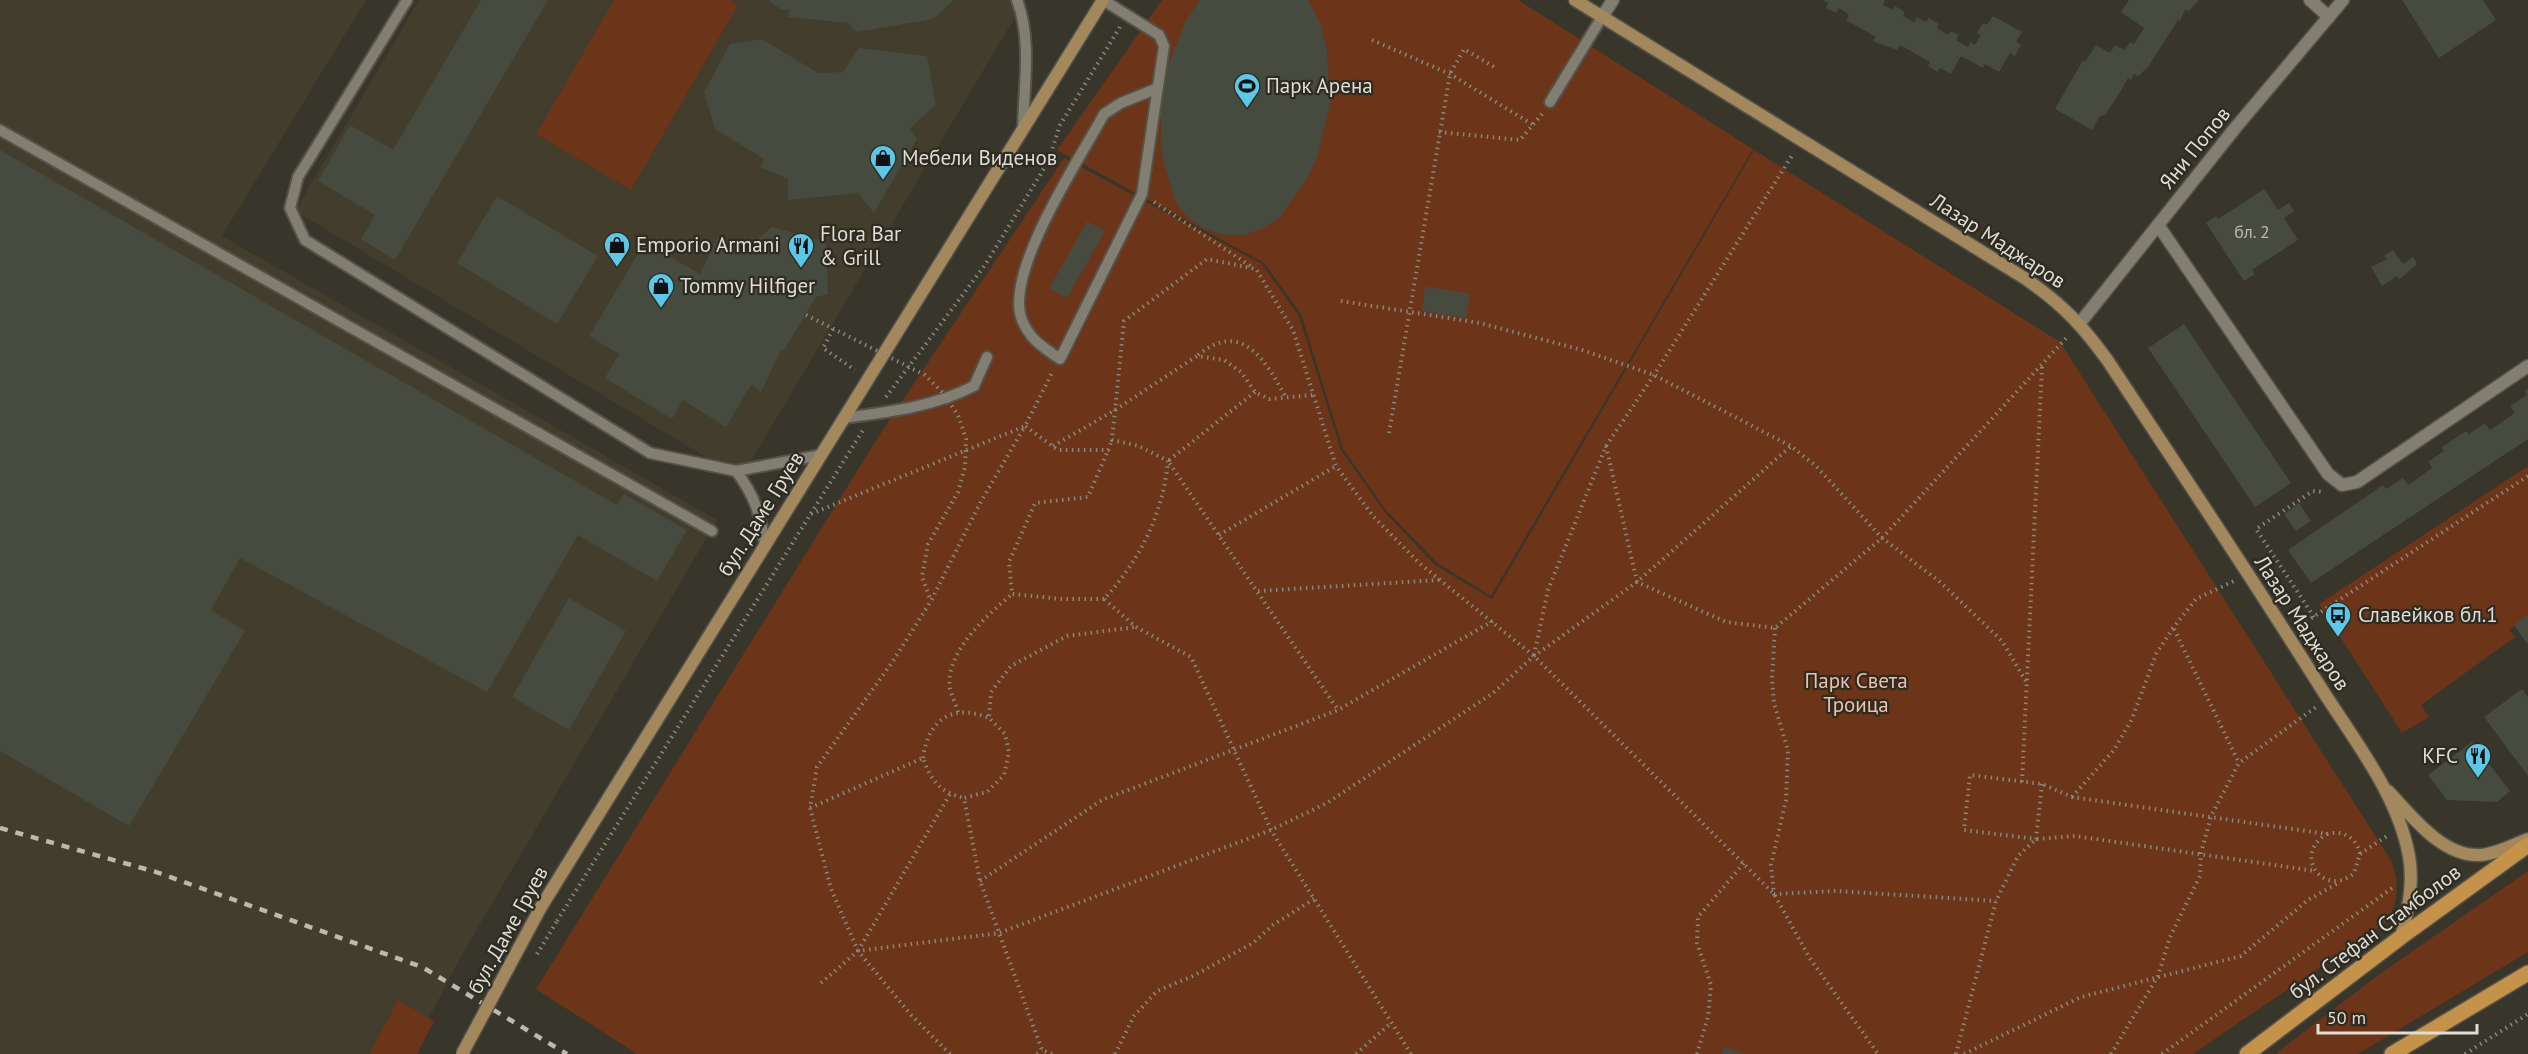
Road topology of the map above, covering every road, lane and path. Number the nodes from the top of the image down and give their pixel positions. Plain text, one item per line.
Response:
1 (407, 0) edge
2 (1017, 0) edge
3 (1103, 0) edge
4 (1575, 0) edge
5 (1612, 0) edge
6 (2310, 0) edge
7 (2343, 0) edge
8 (1127, 15) junction
9 (1602, 17) junction
10 (2329, 17) junction
11 (1372, 40) dead end
12 (1494, 67) dead end
13 (1450, 74) junction
14 (1158, 88) junction
15 (1550, 102) joint
16 (1535, 126) junction
17 (1023, 127) junction
18 (0, 130) edge
19 (1439, 132) junction
20 (1802, 140) junction
21 (1142, 194) junction
22 (2158, 225) junction
23 (1256, 270) junction
24 (1341, 301) dead end
25 (1411, 312) junction
26 (806, 315) dead end
27 (2080, 323) junction
28 (833, 329) junction
29 (1197, 356) junction
30 (987, 357) dead end
31 (1060, 358) junction
32 (2042, 365) junction
33 (2528, 366) edge
34 (1654, 375) junction
35 (868, 378) junction
36 (1255, 392) junction
37 (1313, 395) junction
38 (1287, 399) junction
39 (1115, 410) junction
40 (873, 414) junction
41 (844, 418) junction
42 (1025, 426) junction
43 (1389, 433) dead end
44 (1112, 440) junction
45 (1606, 446) junction
46 (1791, 446) junction
47 (1053, 447) junction
48 (1107, 450) junction
49 (820, 455) junction
50 (1168, 461) junction
51 (1336, 466) junction
52 (736, 471) junction
53 (2528, 476) edge
54 (2342, 485) junction
55 (811, 514) junction
56 (712, 531) dead end
57 (1219, 535) junction
58 (1882, 538) junction
59 (765, 544) junction
60 (2248, 574) junction
61 (1441, 579) junction
62 (1637, 582) junction
63 (1257, 591) junction
64 (1012, 594) junction
65 (1104, 599) junction
66 (931, 601) junction
67 (2314, 616) junction
68 (1493, 621) junction
69 (1136, 627) junction
70 (1775, 628) junction
71 (2173, 628) junction
72 (2287, 634) junction
73 (1534, 656) junction
74 (2027, 683) junction
75 (1338, 710) junction
76 (958, 712) junction
77 (989, 718) junction
78 (2299, 719) dead end
79 (1233, 749) junction
80 (923, 758) junction
81 (2239, 764) junction
82 (2022, 782) junction
83 (2042, 784) junction
84 (2382, 785) junction
85 (950, 794) junction
86 (2072, 797) junction
87 (963, 798) junction
88 (810, 808) junction
89 (2211, 816) junction
90 (2400, 827) junction
91 (1271, 830) junction
92 (2327, 834) junction
93 (2036, 838) junction
94 (2528, 839) edge
95 (2528, 845) edge
96 (2201, 853) junction
97 (2360, 854) junction
98 (1744, 863) junction
99 (2316, 872) junction
100 (2411, 874) junction
101 (2343, 880) junction
102 (980, 881) junction
103 (1774, 894) junction
104 (1314, 899) junction
105 (1996, 901) junction
106 (557, 921) dead end
107 (999, 933) junction
108 (2401, 937) junction
109 (858, 951) junction
110 (2528, 972) edge
111 (2158, 976) junction
112 (821, 983) dead end
113 (2528, 1014) edge
114 (1391, 1023) junction
115 (1042, 1050) junction
116 (462, 1054) edge
117 (950, 1054) edge
118 (1037, 1054) edge
119 (1052, 1054) edge
120 (1115, 1054) edge
121 (1356, 1054) edge
122 (1411, 1054) edge
123 (1697, 1054) edge
124 (1878, 1054) edge
125 (1956, 1054) edge
126 (1964, 1054) edge
127 (2111, 1054) edge
128 (2162, 1054) edge
129 (2247, 1054) edge
130 (2392, 1054) edge
131 (2465, 1054) edge

1 - 52 lane
2 - 17 lane
3 - 8 lane
3 - 17 main road, бул. Даме Груев
4 - 9 main road, Лазар Маджаров
5 - 9 street
6 - 10 street
7 - 10 street, Яни Попов
8 - 14 lane
8 - 40 path
9 - 15 lane
9 - 20 main road, Лазар Маджаров
10 - 22 street, Яни Попов
11 - 13 path
12 - 13 path
13 - 16 path
13 - 19 path
14 - 21 lane
14 - 31 lane
15 - 16 path
16 - 19 path
17 - 35 main road, бул. Даме Груев
18 - 56 lane
19 - 25 path
20 - 27 main road, Лазар Маджаров
20 - 34 path
21 - 23 path
21 - 31 lane
22 - 27 street, Яни Попов
22 - 54 street
23 - 37 path
23 - 39 path
24 - 25 path
25 - 34 path
25 - 43 path
26 - 28 path, bridge
27 - 32 path
27 - 60 main road, Лазар Маджаров
28 - 35 path
28 - 66 path, bridge
29 - 36 path
29 - 38 path
29 - 39 path
30 - 40 lane
31 - 42 path
32 - 58 path
32 - 74 path
33 - 54 street
34 - 45 path
34 - 46 path
35 - 41 main road, бул. Даме Груев
36 - 38 path
36 - 50 path
37 - 38 path
37 - 51 path
39 - 44 path
39 - 47 path
40 - 41 lane
40 - 55 path
41 - 49 main road, бул. Даме Груев
42 - 47 path
42 - 55 path
42 - 66 path
44 - 48 path
44 - 50 path
45 - 62 path
45 - 73 path
46 - 58 path
46 - 62 path
47 - 48 path
48 - 64 path
49 - 52 lane
49 - 59 main road, бул. Даме Груев
50 - 57 path
50 - 65 path
51 - 57 path
51 - 61 path
52 - 59 lane
53 - 67 path
54 - 67 path
55 - 106 path
57 - 63 path
58 - 70 path
58 - 74 path
59 - 116 main road, бул. Даме Груев, bridge
60 - 71 path
60 - 72 main road, Лазар Маджаров
61 - 63 path
61 - 68 path
62 - 70 path
62 - 73 path
63 - 75 path
64 - 65 path
64 - 76 path
65 - 69 path
66 - 88 path
67 - 72 path
68 - 73 path
68 - 75 path
69 - 77 path
69 - 79 path
70 - 103 path
71 - 81 path
71 - 86 path
72 - 84 main road, Лазар Маджаров
73 - 91 path
73 - 98 path
74 - 82 path
75 - 79 path
76 - 77 path
76 - 80 path
77 - 87 path
78 - 81 path
79 - 91 path
79 - 102 path
80 - 85 path
80 - 88 path
81 - 89 path
82 - 83 path
82 - 93 path
83 - 86 path
83 - 93 path
84 - 90 main road, Лазар Маджаров
84 - 94 main road, Лазар Маджаров
85 - 87 path
85 - 109 path
86 - 89 path
87 - 102 path
88 - 109 path
89 - 92 path
89 - 96 path
90 - 97 path
90 - 100 main road, Лазар Маджаров
91 - 104 path
91 - 107 path
92 - 97 path
92 - 99 path
93 - 96 path
93 - 105 path
95 - 108 main road, бул. Стефан Стамболов
96 - 99 path
96 - 111 path
97 - 101 path
98 - 103 path
98 - 123 path
99 - 101 path
100 - 108 main road, Лазар Маджаров
100 - 128 path
101 - 111 path
102 - 107 path
103 - 105 path
103 - 124 path
104 - 114 path
104 - 120 path
105 - 125 path
107 - 109 path
107 - 115 path
108 - 129 main road, бул. Стефан Стамболов
109 - 112 path
109 - 117 path
110 - 130 main road
111 - 126 path
111 - 127 path
113 - 131 path
114 - 121 path
114 - 122 path
115 - 118 path
115 - 119 path

